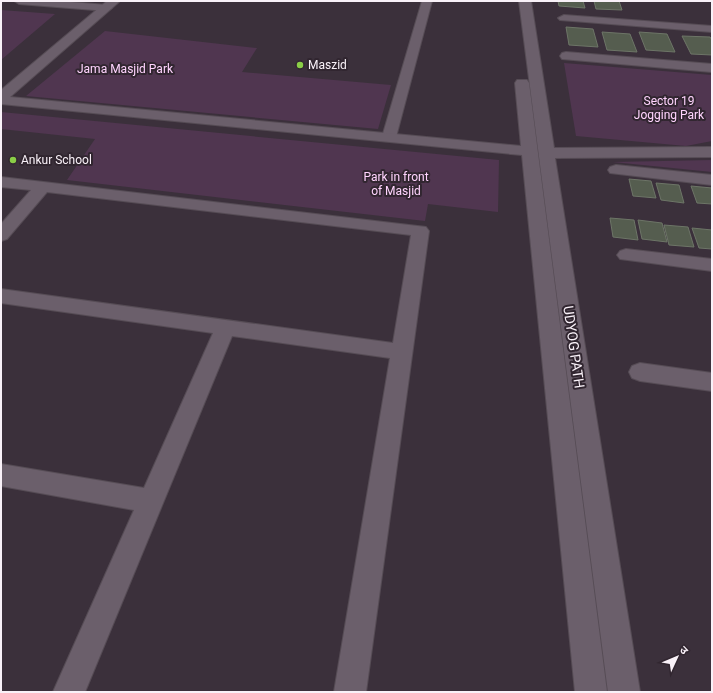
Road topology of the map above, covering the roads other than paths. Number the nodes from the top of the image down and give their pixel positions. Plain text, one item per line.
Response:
1 (19, 1) edge
2 (427, 1) edge
3 (512, 1) edge
4 (111, 4) edge
5 (519, 9) edge
6 (564, 18) dead end
7 (712, 29) edge
8 (566, 56) dead end
9 (712, 68) edge
10 (520, 72) dead end
11 (1, 99) edge
12 (389, 137) junction
13 (538, 152) junction
14 (712, 152) edge
15 (616, 170) dead end
16 (712, 180) edge
17 (1, 182) edge
18 (43, 187) junction
19 (1, 235) edge
20 (626, 255) dead end
21 (712, 265) edge
22 (1, 296) edge
23 (226, 327) junction
24 (402, 352) junction
25 (640, 372) dead end
26 (712, 382) edge
27 (1, 475) edge
28 (151, 501) junction
29 (69, 692) edge
30 (350, 692) edge
31 (591, 692) edge
32 (624, 692) edge

1 - 4 street
2 - 12 street
3 - 5 main road, UDYOG PATH
4 - 11 main road
5 - 13 main road, UDYOG PATH
6 - 7 street
8 - 9 street
10 - 13 main road, UDYOG PATH
11 - 12 main road
12 - 13 main road
13 - 14 main road
13 - 31 main road, UDYOG PATH
13 - 32 main road, UDYOG PATH
15 - 16 street
17 - 18 street
18 - 19 street
18 - 24 street
20 - 21 street
22 - 23 street
23 - 24 street
23 - 28 street
24 - 30 street
25 - 26 street
27 - 28 street
28 - 29 street

